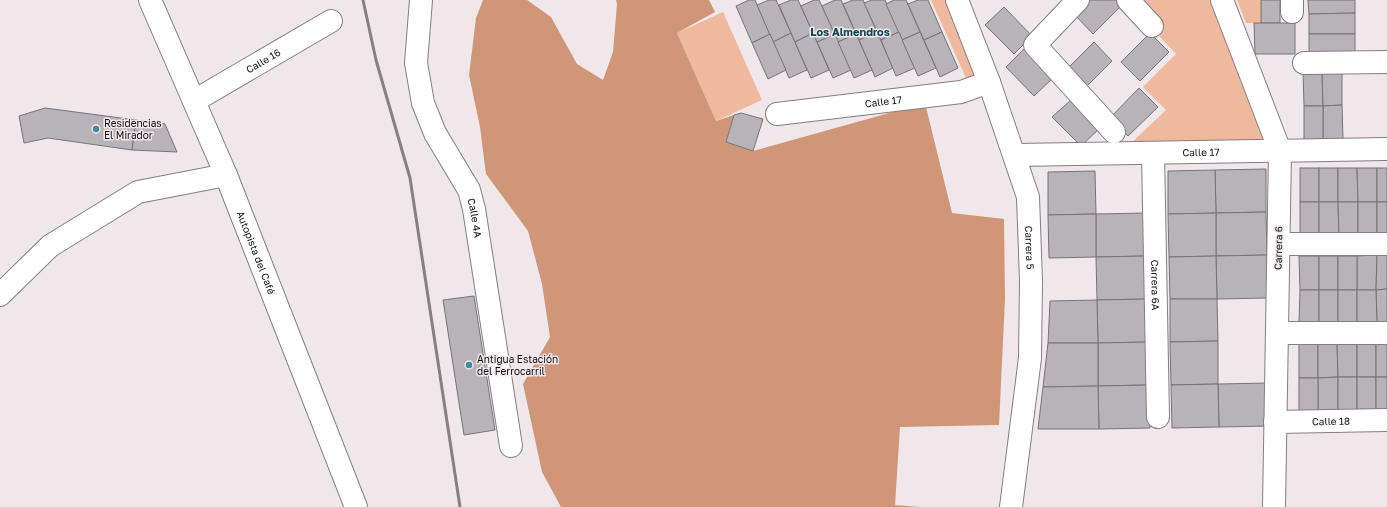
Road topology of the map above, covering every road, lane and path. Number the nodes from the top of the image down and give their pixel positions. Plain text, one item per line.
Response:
1 (150, 0) edge
2 (422, 0) edge
3 (957, 0) edge
4 (1128, 0) edge
5 (1222, 0) edge
6 (1075, 1) edge
7 (331, 21) dead end
8 (1152, 26) dead end
9 (1387, 62) edge
10 (1304, 63) dead end
11 (989, 82) junction
12 (194, 101) junction
13 (777, 114) dead end
14 (1114, 132) dead end
15 (1387, 149) edge
16 (1280, 151) junction
17 (1153, 153) junction
18 (1015, 155) junction
19 (226, 175) junction
20 (1278, 244) junction
21 (1387, 244) edge
22 (0, 295) edge
23 (1277, 333) junction
24 (1387, 333) edge
25 (1158, 417) dead end
26 (1387, 420) edge
27 (1275, 422) junction
28 (511, 446) dead end
29 (356, 507) edge
30 (1011, 507) edge
31 (1274, 507) edge

1 - 12 main road, Autopista del Café
2 - 28 main road, Calle 4A
3 - 11 main road, Carrera 5
4 - 8 main road
5 - 16 main road, Carrera 6
6 - 14 main road
7 - 12 main road, Calle 16
9 - 10 main road
11 - 13 main road, Calle 17
11 - 18 main road, Carrera 5
12 - 19 main road, Autopista del Café
15 - 16 main road, Calle 17
16 - 17 main road, Calle 17
16 - 20 main road, Carrera 6
17 - 18 main road, Calle 17
17 - 25 main road, Carrera 6A
18 - 30 main road, Carrera 5
19 - 22 main road
19 - 29 main road, Autopista del Café
20 - 21 main road
20 - 23 main road, Carrera 6
23 - 24 main road
23 - 27 main road, Carrera 6
26 - 27 main road, Calle 18
27 - 31 main road, Carrera 6

